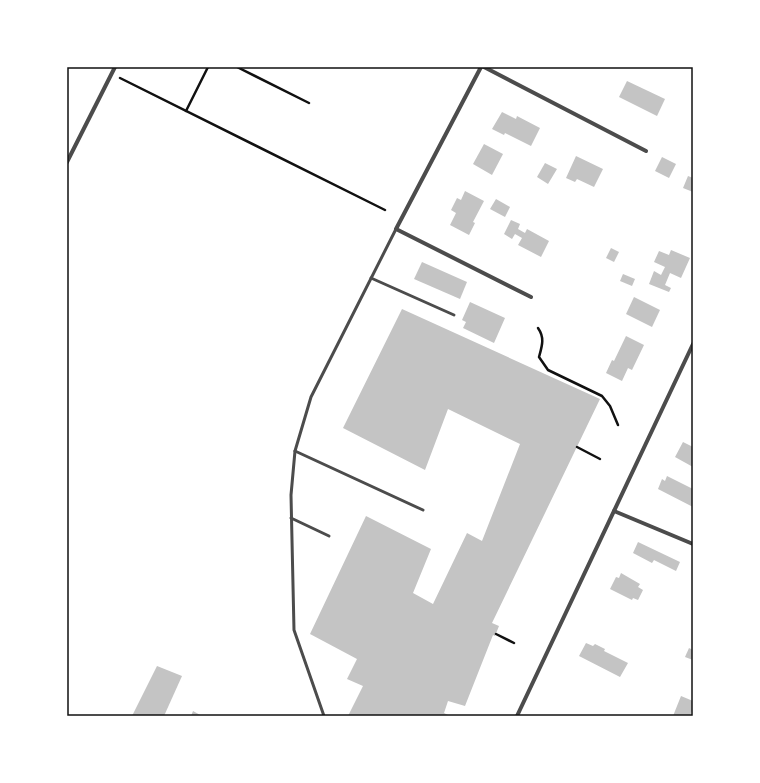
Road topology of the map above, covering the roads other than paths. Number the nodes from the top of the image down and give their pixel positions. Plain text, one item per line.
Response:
1 (115, 67) edge
2 (483, 67) edge
3 (646, 151) dead end
4 (67, 162) edge
5 (396, 230) junction
6 (371, 278) junction
7 (530, 297) dead end
8 (454, 315) dead end
9 (693, 344) edge
10 (295, 451) junction
11 (423, 510) dead end
12 (614, 511) junction
13 (291, 518) junction
14 (329, 536) dead end
15 (693, 544) edge
16 (324, 716) edge
17 (517, 716) edge

1 - 4 street
2 - 3 street
2 - 5 street
5 - 6 lane
5 - 7 street
6 - 8 lane
6 - 10 lane
9 - 12 street
10 - 11 lane
10 - 13 lane
12 - 15 street
12 - 17 street
13 - 14 lane
13 - 16 lane

